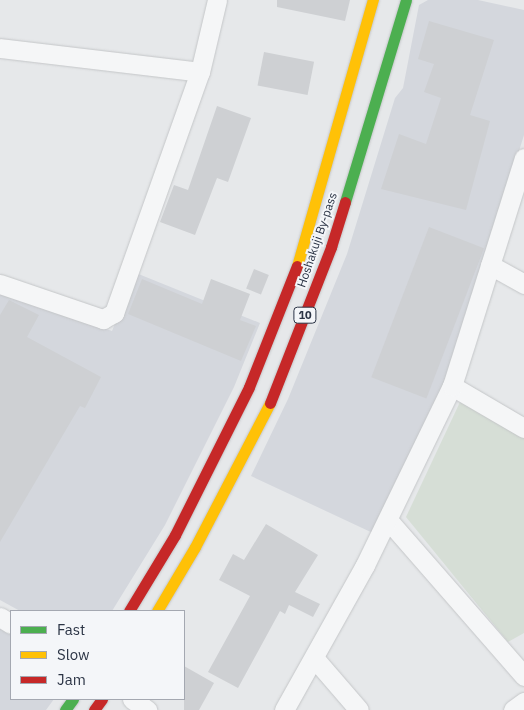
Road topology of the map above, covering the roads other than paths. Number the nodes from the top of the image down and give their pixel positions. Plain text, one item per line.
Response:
1 (217, 0) edge
2 (374, 0) edge
3 (406, 0) edge
4 (0, 48) edge
5 (200, 72) junction
6 (524, 158) edge
7 (490, 264) junction
8 (0, 284) edge
9 (524, 284) edge
10 (452, 386) junction
11 (524, 428) edge
12 (388, 520) junction
13 (130, 610) edge
14 (158, 610) edge
15 (315, 659) junction
16 (524, 676) edge
17 (72, 700) edge
18 (133, 700) edge
19 (524, 702) edge
20 (64, 710) edge
21 (147, 710) edge
22 (284, 710) edge
23 (359, 710) edge
24 (513, 710) edge

1 - 5 street
2 - 13 main road, Hoshakuji By-pass / 10
3 - 14 main road, Hoshakuji By-pass / 10
4 - 5 street
5 - 8 street
6 - 7 street
7 - 9 street
7 - 10 street
10 - 11 street
10 - 12 street
12 - 15 street
12 - 16 street
15 - 22 street
15 - 23 street
17 - 20 main road
18 - 21 street
19 - 24 street

